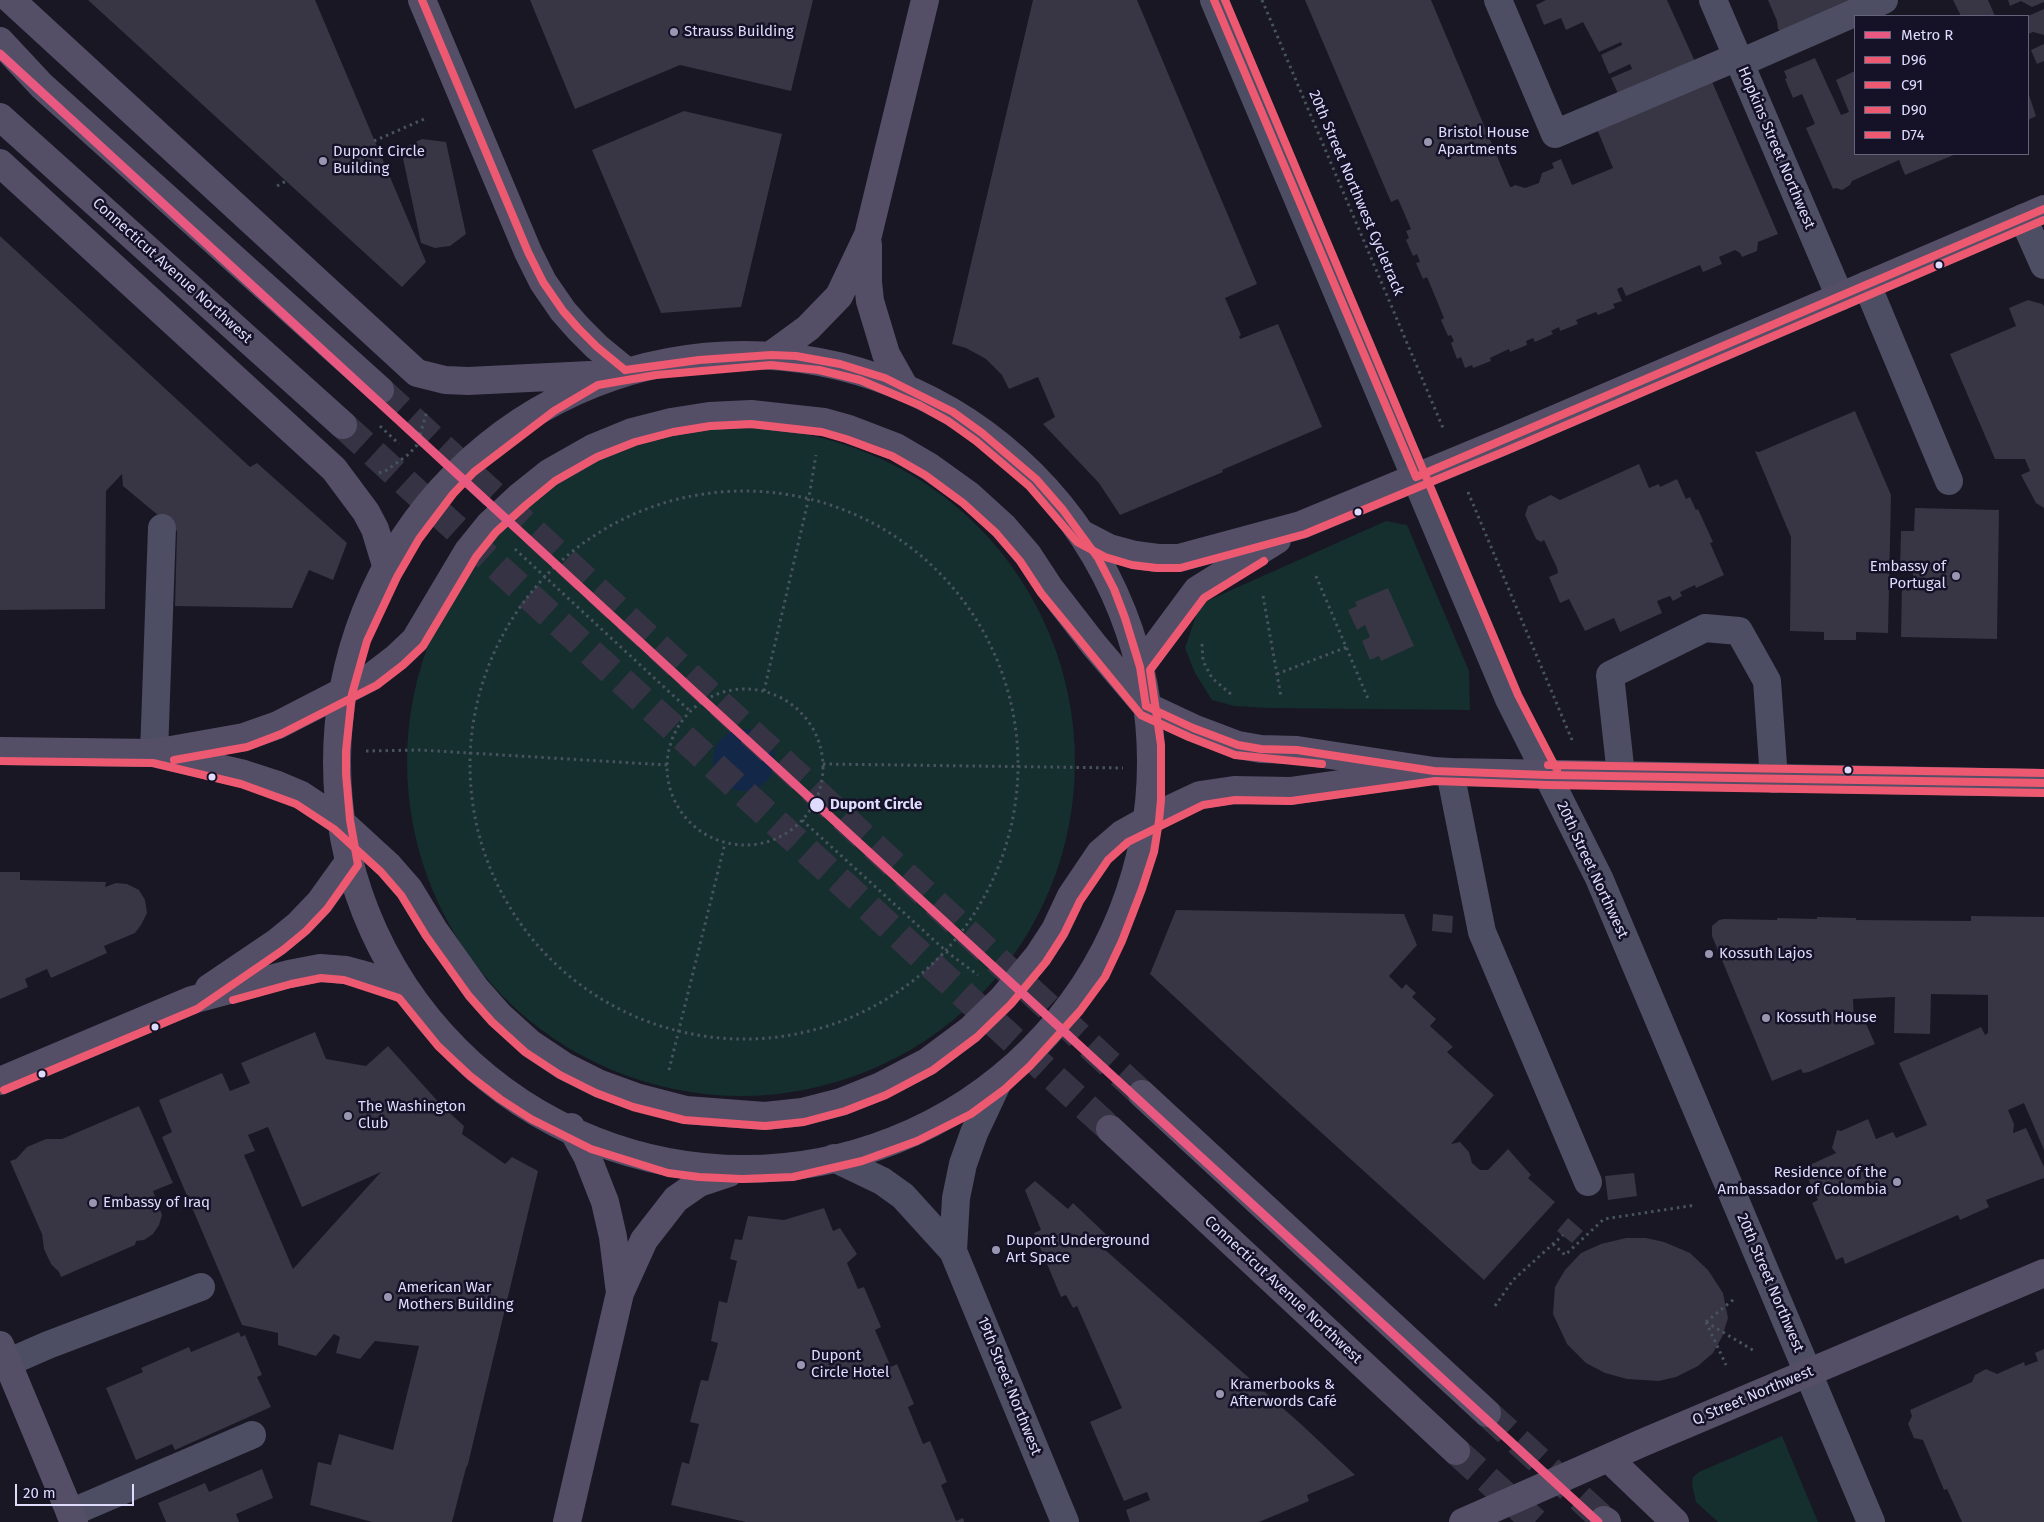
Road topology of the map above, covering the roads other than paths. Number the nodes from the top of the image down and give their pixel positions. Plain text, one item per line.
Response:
1 (11, 0) edge
2 (422, 0) edge
3 (925, 0) edge
4 (1214, 0) edge
5 (1498, 0) edge
6 (1713, 0) edge
7 (1884, 0) edge
8 (0, 41) edge
9 (1739, 60) junction
10 (0, 117) edge
11 (0, 163) edge
12 (2033, 213) edge
13 (868, 235) junction
14 (2044, 265) edge
15 (1867, 285) junction
16 (1840, 297) junction
17 (771, 355) junction
18 (625, 370) junction
19 (594, 375) junction
20 (904, 386) junction
21 (380, 390) tunnel mouth
22 (343, 425) tunnel mouth
23 (1416, 477) junction
24 (1949, 481) dead end
25 (1301, 526) junction
26 (162, 528) dead end
27 (1082, 534) junction
28 (388, 572) junction
29 (1140, 667) junction
30 (342, 692) junction
31 (1146, 706) junction
32 (0, 751) edge
33 (154, 753) junction
34 (1442, 772) junction
35 (1548, 775) junction
36 (1621, 775) junction
37 (1774, 779) junction
38 (2044, 783) edge
39 (1149, 819) junction
40 (340, 821) junction
41 (348, 864) junction
42 (405, 990) junction
43 (192, 1000) junction
44 (0, 1081) edge
45 (998, 1082) junction
46 (1142, 1094) tunnel mouth
47 (571, 1127) junction
48 (1110, 1129) tunnel mouth
49 (834, 1158) junction
50 (742, 1169) junction
51 (1588, 1182) dead end
52 (953, 1251) junction
53 (2044, 1273) edge
54 (201, 1287) dead end
55 (620, 1293) junction
56 (3, 1358) edge
57 (1808, 1373) junction
58 (1487, 1413) tunnel mouth
59 (252, 1435) dead end
60 (1456, 1451) tunnel mouth
61 (1608, 1458) junction
62 (72, 1517) edge
63 (1471, 1520) edge
64 (567, 1522) edge
65 (1065, 1522) edge
66 (1675, 1522) edge
67 (1871, 1522) edge

1 - 19 main road
2 - 18 main road
3 - 13 main road
4 - 23 street, 20th Street Northwest
5 - 9 street
6 - 9 street, Hopkins Street Northwest
7 - 9 street
8 - 21 main road
9 - 16 street, Hopkins Street Northwest
10 - 22 main road, Connecticut Avenue Northwest
11 - 28 main road
12 - 14 street
12 - 15 main road
13 - 17 main road
13 - 20 main road
15 - 16 main road
15 - 24 street
16 - 23 main road
17 - 18 main road
17 - 20 main road
18 - 19 main road
19 - 28 main road
20 - 27 main road
23 - 25 main road
23 - 35 street, 20th Street Northwest
25 - 27 main road
25 - 29 main road
26 - 33 street
27 - 29 main road
28 - 30 main road
29 - 31 main road
30 - 31 main road
30 - 33 main road
30 - 40 main road
31 - 34 main road
31 - 39 main road
32 - 33 main road
33 - 40 main road
34 - 35 main road
34 - 39 main road
34 - 51 street
35 - 36 main road
35 - 57 street, 20th Street Northwest
36 - 37 main road
36 - 37 street
37 - 38 main road
39 - 40 main road
39 - 45 main road
40 - 41 main road
41 - 42 main road
41 - 43 main road
42 - 43 main road
42 - 47 main road
43 - 44 main road
45 - 49 main road
45 - 52 street, 19th Street Northwest
46 - 58 main road
47 - 50 main road
47 - 55 main road
48 - 60 main road, Connecticut Avenue Northwest
49 - 50 main road
49 - 52 street, 19th Street Northwest
50 - 55 main road
52 - 65 street, 19th Street Northwest
53 - 57 main road, Q Street Northwest
54 - 56 street
55 - 64 main road
56 - 62 main road
57 - 61 main road, Q Street Northwest
57 - 67 street, 20th Street Northwest
59 - 62 street
61 - 63 main road, Q Street Northwest
61 - 66 main road

